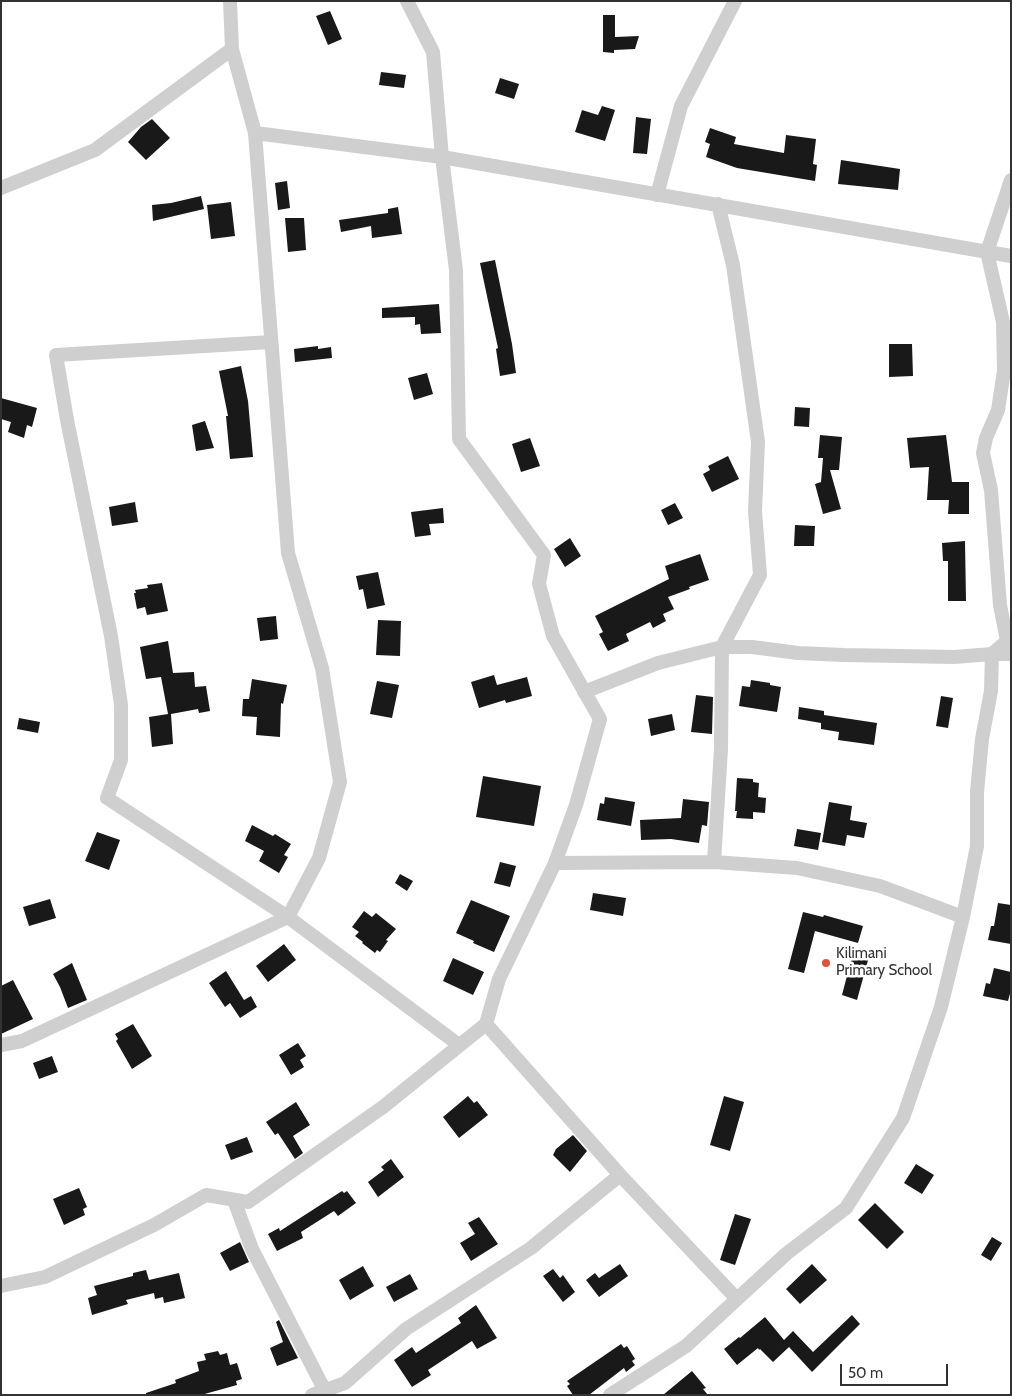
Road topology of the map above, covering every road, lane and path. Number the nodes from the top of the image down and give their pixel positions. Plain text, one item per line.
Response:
1 (408, 1) edge
2 (735, 1) edge
3 (232, 4) edge
4 (232, 49) junction
5 (255, 133) junction
6 (442, 157) junction
7 (1011, 180) edge
8 (1, 188) edge
9 (657, 195) junction
10 (718, 204) junction
11 (988, 252) junction
12 (1011, 256) edge
13 (271, 342) junction
14 (722, 646) junction
15 (992, 654) junction
16 (1011, 654) edge
17 (584, 692) junction
18 (714, 862) junction
19 (555, 863) junction
20 (963, 917) junction
21 (288, 918) junction
22 (486, 1024) junction
23 (1, 1045) edge
24 (459, 1045) junction
25 (620, 1175) junction
26 (234, 1200) junction
27 (1, 1286) edge
28 (737, 1299) junction
29 (345, 1390) edge
30 (318, 1393) edge
31 (610, 1395) edge

1 - 6 street
2 - 9 street
3 - 4 street
4 - 5 street
4 - 8 street
5 - 6 street
5 - 13 street
6 - 9 street
6 - 17 street
7 - 11 street
9 - 10 street
10 - 11 street
10 - 14 street
11 - 12 street
11 - 15 street
13 - 21 street
13 - 21 street
14 - 15 street
14 - 17 street
14 - 18 street
15 - 16 street
15 - 20 street
17 - 19 street
18 - 19 street
18 - 20 street
19 - 22 street
20 - 28 street
21 - 23 street
21 - 24 street
22 - 24 street
22 - 25 street
24 - 26 street
25 - 28 street
25 - 29 street
26 - 27 street
26 - 30 street
28 - 31 street
29 - 30 street

